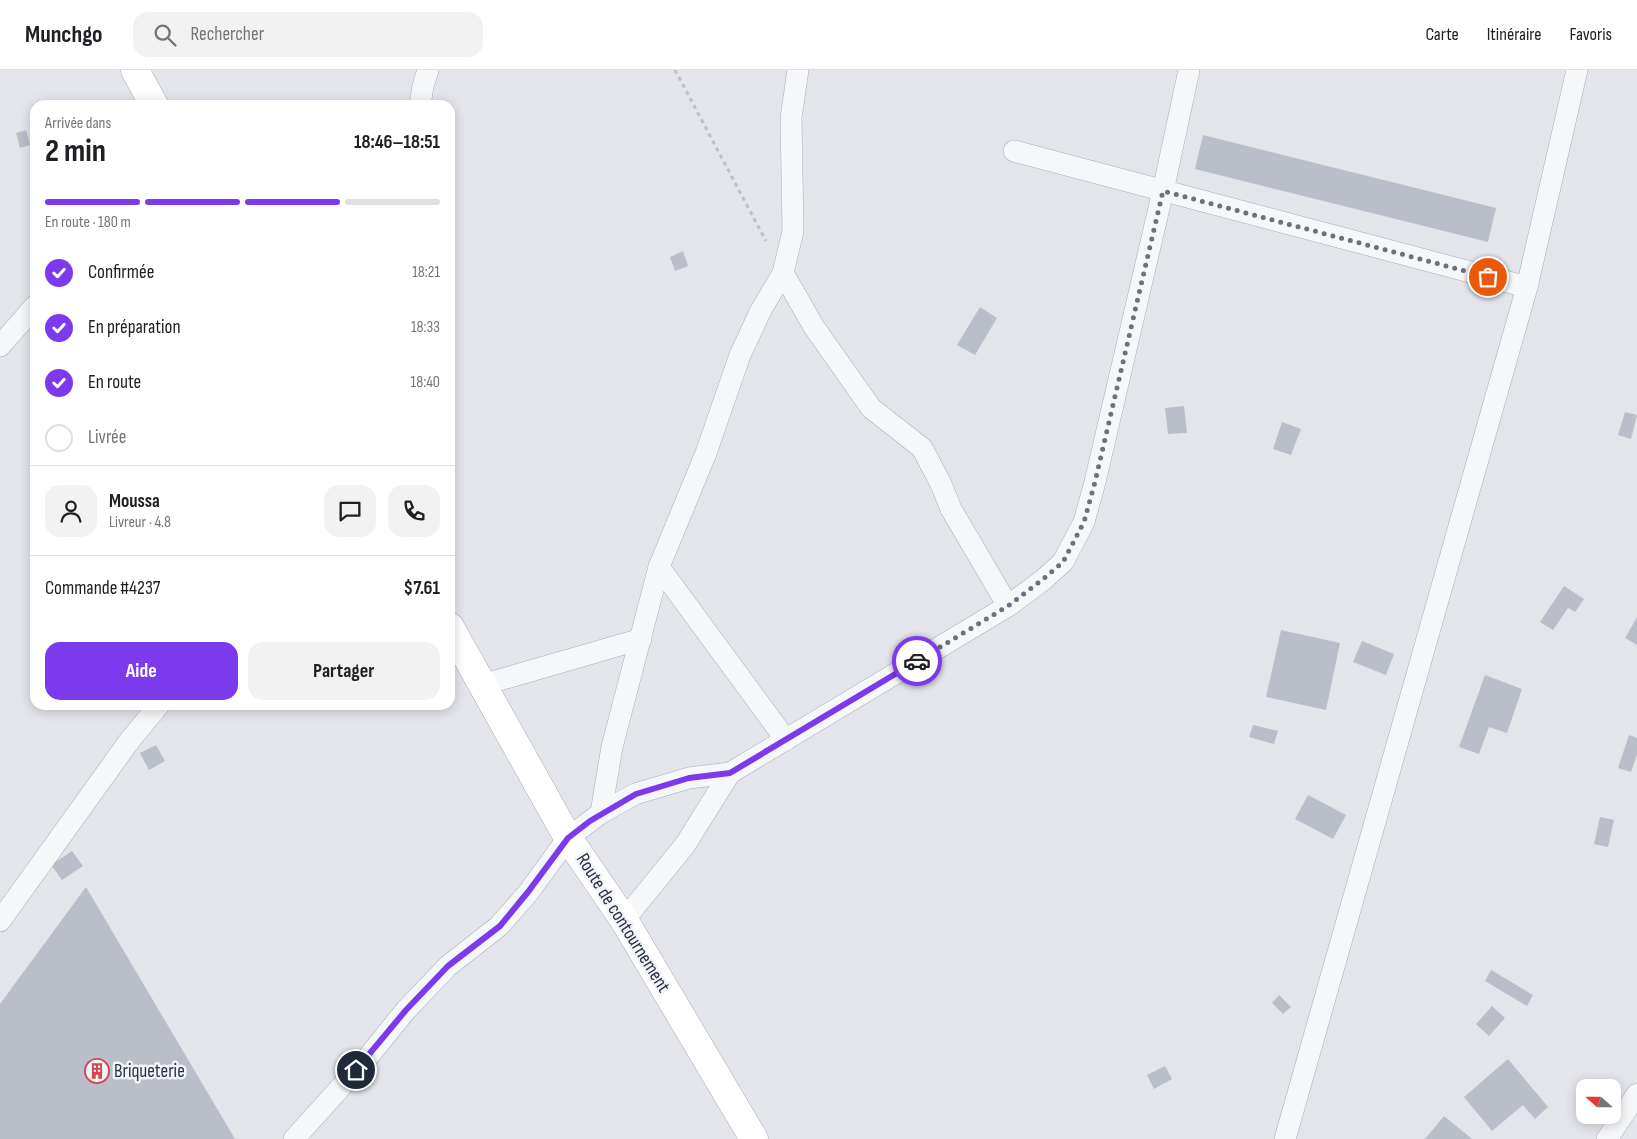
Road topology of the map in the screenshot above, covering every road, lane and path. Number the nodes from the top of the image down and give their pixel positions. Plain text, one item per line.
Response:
1 (135, 70) edge
2 (428, 70) edge
3 (674, 70) edge
4 (798, 70) edge
5 (1189, 70) edge
6 (1577, 70) edge
7 (151, 100) edge
8 (421, 100) edge
9 (1014, 151) dead end
10 (1163, 191) junction
11 (782, 273) junction
12 (1527, 287) junction
13 (30, 312) edge
14 (0, 346) edge
15 (659, 567) junction
16 (1008, 606) junction
17 (455, 636) edge
18 (641, 639) junction
19 (482, 685) junction
20 (155, 710) edge
21 (786, 740) junction
22 (730, 773) junction
23 (601, 813) junction
24 (568, 838) junction
25 (0, 920) edge
26 (624, 920) junction
27 (1637, 1094) edge
28 (1287, 1138) edge
29 (294, 1139) edge
30 (754, 1139) edge
31 (1607, 1139) edge

1 - 7 street
2 - 8 street
3 - 11 path
4 - 11 street
5 - 10 street
6 - 12 street
9 - 10 street
10 - 12 street
10 - 16 street
11 - 15 street
11 - 16 street
12 - 28 street
13 - 14 street
15 - 18 street
15 - 21 street
16 - 21 street
17 - 19 street, Route de contournement
18 - 19 street
18 - 23 street
19 - 24 street, Route de contournement
20 - 25 street
21 - 22 street
22 - 23 street
22 - 26 street
23 - 24 street
24 - 26 street, Route de contournement
24 - 29 street
26 - 30 street, Route de contournement
27 - 31 street

